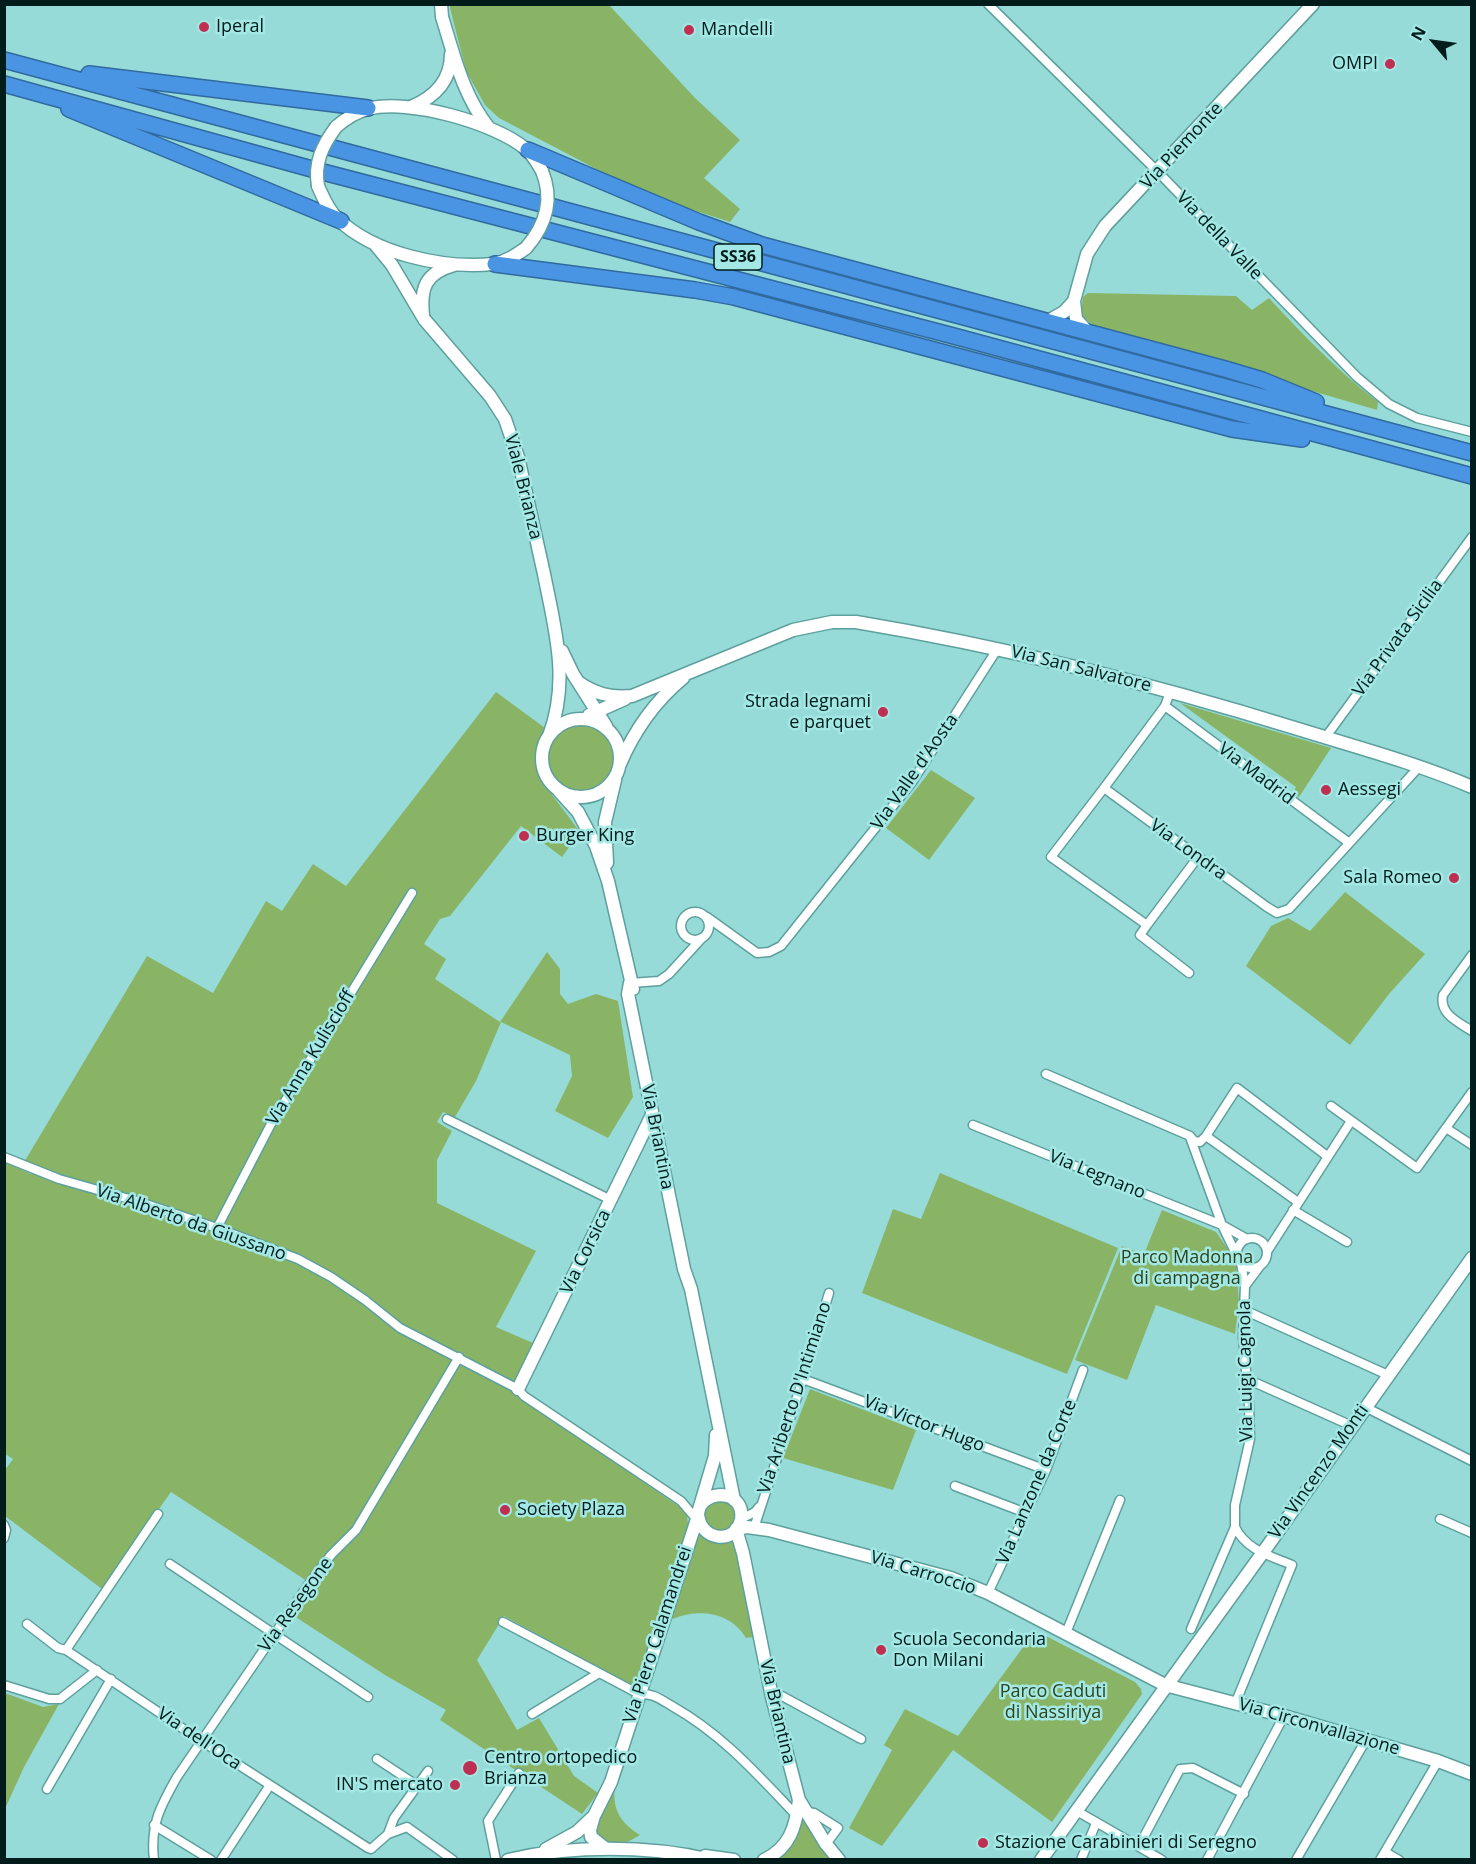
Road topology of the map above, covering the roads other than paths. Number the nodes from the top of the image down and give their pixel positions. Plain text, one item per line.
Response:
1 (435, 4) edge
2 (988, 4) edge
3 (1313, 4) edge
4 (442, 11) edge
5 (452, 46) junction
6 (4, 60) edge
7 (32, 67) junction
8 (4, 84) edge
9 (22, 89) junction
10 (409, 107) junction
11 (368, 108) junction
12 (491, 130) junction
13 (528, 150) junction
14 (1158, 172) junction
15 (340, 221) junction
16 (374, 243) junction
17 (458, 264) junction
18 (495, 264) junction
19 (1074, 301) junction
20 (424, 319) junction
21 (1048, 321) junction
22 (1087, 331) junction
23 (1374, 426) junction
24 (1472, 432) edge
25 (1374, 450) junction
26 (1472, 453) edge
27 (1472, 476) edge
28 (1472, 537) edge
29 (559, 645) junction
30 (998, 648) junction
31 (687, 674) junction
32 (578, 682) junction
33 (1170, 692) junction
34 (632, 696) junction
35 (1165, 706) junction
36 (596, 711) junction
37 (581, 720) junction
38 (610, 732) junction
39 (549, 736) junction
40 (1325, 738) junction
41 (1418, 768) junction
42 (617, 772) junction
43 (1472, 787) edge
44 (1104, 788) junction
45 (559, 791) junction
46 (1348, 842) junction
47 (1198, 857) junction
48 (608, 881) junction
49 (412, 893) dead end
50 (707, 917) junction
51 (1147, 925) junction
52 (685, 935) junction
53 (704, 937) junction
54 (736, 940) junction
55 (1472, 955) edge
56 (682, 959) junction
57 (1189, 973) dead end
58 (630, 983) junction
59 (1472, 1031) edge
60 (1046, 1074) dead end
61 (1470, 1098) edge
62 (1331, 1106) dead end
63 (652, 1115) junction
64 (447, 1119) dead end
65 (1351, 1121) junction
66 (973, 1125) dead end
67 (1446, 1128) junction
68 (1190, 1136) junction
69 (1206, 1136) junction
70 (1472, 1145) edge
71 (1327, 1156) junction
72 (4, 1158) edge
73 (611, 1200) junction
74 (1296, 1206) junction
75 (1222, 1225) junction
76 (217, 1228) junction
77 (1247, 1239) junction
78 (1347, 1242) dead end
79 (1268, 1250) junction
80 (1472, 1258) edge
81 (1239, 1260) junction
82 (1260, 1266) junction
83 (1245, 1286) junction
84 (691, 1289) junction
85 (829, 1293) dead end
86 (1244, 1310) junction
87 (459, 1358) junction
88 (1083, 1370) dead end
89 (1388, 1375) junction
90 (803, 1378) junction
91 (1247, 1379) junction
92 (518, 1389) junction
93 (1365, 1407) junction
94 (717, 1419) junction
95 (1352, 1426) junction
96 (1472, 1461) edge
97 (1046, 1470) junction
98 (955, 1486) dead end
99 (734, 1500) junction
100 (1120, 1500) dead end
101 (1026, 1513) junction
102 (158, 1515) dead end
103 (699, 1516) junction
104 (749, 1520) junction
105 (1440, 1520) dead end
106 (4, 1525) edge
107 (1235, 1527) junction
108 (736, 1529) junction
109 (1472, 1533) edge
110 (4, 1538) edge
111 (1263, 1552) junction
112 (743, 1553) junction
113 (170, 1564) dead end
114 (988, 1593) junction
115 (503, 1622) dead end
116 (27, 1624) dead end
117 (1191, 1629) dead end
118 (1066, 1633) junction
119 (274, 1634) junction
120 (66, 1650) junction
121 (97, 1670) junction
122 (599, 1673) junction
123 (111, 1679) junction
124 (4, 1685) edge
125 (1165, 1685) junction
126 (639, 1694) junction
127 (368, 1697) dead end
128 (777, 1697) junction
129 (1235, 1704) junction
130 (532, 1714) dead end
131 (1284, 1716) junction
132 (200, 1740) junction
133 (861, 1740) dead end
134 (1366, 1740) junction
135 (377, 1759) dead end
136 (1438, 1761) junction
137 (428, 1771) dead end
138 (519, 1773) dead end
139 (1472, 1774) edge
140 (270, 1785) junction
141 (418, 1786) junction
142 (47, 1789) dead end
143 (1244, 1794) junction
144 (1076, 1810) junction
145 (802, 1814) junction
146 (594, 1816) junction
147 (1096, 1823) junction
148 (154, 1825) junction
149 (388, 1834) junction
150 (826, 1844) junction
151 (1139, 1846) junction
152 (606, 1849) junction
153 (540, 1852) junction
154 (686, 1853) junction
155 (586, 1855) edge
156 (1383, 1856) edge
157 (704, 1859) edge
158 (154, 1860) edge
159 (210, 1860) edge
160 (221, 1860) edge
161 (453, 1860) edge
162 (496, 1860) edge
163 (508, 1860) edge
164 (734, 1860) edge
165 (764, 1860) edge
166 (839, 1860) edge
167 (1041, 1860) edge
168 (1081, 1860) edge
169 (1162, 1860) edge
170 (1207, 1860) edge
171 (1296, 1860) edge
172 (1399, 1860) edge

1 - 4 main road
2 - 14 street, Via della Valle
3 - 14 main road, Via Piemonte
4 - 5 main road
5 - 10 main road
5 - 12 main road
6 - 7 highway, SS36
7 - 11 highway
7 - 23 highway, SS36
8 - 9 highway, SS36
9 - 15 highway
9 - 25 highway, SS36
10 - 11 main road
10 - 12 main road
11 - 15 main road, bridge
12 - 13 main road
13 - 18 main road, bridge
13 - 21 highway
14 - 19 main road, Via Piemonte
14 - 24 street, Via della Valle
15 - 16 main road
16 - 17 main road
16 - 20 main road, Viale Brianza
17 - 18 main road
17 - 20 main road
18 - 25 highway
19 - 21 main road
19 - 22 main road
20 - 29 main road, Viale Brianza
21 - 22 highway
22 - 23 highway
23 - 26 highway, SS36
25 - 27 highway, SS36
28 - 40 street, Via Privata Sicilia
29 - 32 main road
29 - 39 main road
30 - 31 main road, Via San Salvatore
30 - 33 main road, Via San Salvatore
30 - 54 street, Via Valle d'Aosta
31 - 34 main road, Via San Salvatore
31 - 42 main road, Via San Salvatore
32 - 34 main road, Via San Salvatore
32 - 36 main road
33 - 35 street
33 - 40 main road, Via San Salvatore
34 - 36 main road, Via San Salvatore
35 - 44 street
35 - 46 street, Via Madrid
36 - 37 main road, Via San Salvatore
36 - 38 main road
37 - 38 main road
37 - 39 main road
38 - 42 main road
39 - 45 main road
40 - 41 main road, Via San Salvatore
41 - 43 main road, Via San Salvatore
41 - 46 street
42 - 45 main road
42 - 48 main road, Via Briantina
44 - 47 street, Via Londra
44 - 51 street
45 - 48 main road, Via Briantina
46 - 47 street, Via Londra
47 - 51 street
48 - 58 main road, Via Briantina
49 - 76 street, Via Anna Kuliscioff
50 - 52 street
50 - 53 street
50 - 54 street
51 - 57 street
52 - 53 street
52 - 56 street
53 - 54 street
53 - 56 street
55 - 59 street
56 - 58 street
58 - 63 main road, Via Briantina
58 - 84 main road, Via Briantina
60 - 68 street
61 - 67 street
62 - 65 street
63 - 73 main road, Via Corsica
63 - 84 main road, Via Briantina
64 - 73 street
65 - 67 street
65 - 71 street
66 - 75 street, Via Legnano
67 - 70 street
68 - 69 street
68 - 75 street, Via Luigi Cagnola
69 - 71 street
69 - 74 street
71 - 74 street
72 - 76 street, Via Alberto da Giussano
73 - 92 main road, Via Corsica
74 - 78 street
74 - 79 street
75 - 77 street, Via Legnano
75 - 81 street, Via Luigi Cagnola
76 - 87 street, Via Alberto da Giussano
77 - 79 street
77 - 81 street
79 - 82 street
80 - 89 main road, Via Vincenzo Monti
81 - 82 street
81 - 83 street, Via Luigi Cagnola
82 - 83 street, Via Luigi Cagnola
83 - 86 street, Via Luigi Cagnola
84 - 94 main road, Via Briantina
85 - 90 street, Via Ariberto D'Intimiano
86 - 89 street
86 - 91 street, Via Luigi Cagnola
87 - 92 street, Via Alberto da Giussano
87 - 119 street, Via Resegone
88 - 97 street, Via Lanzone da Corte
89 - 93 main road, Via Vincenzo Monti
90 - 97 street, Via Victor Hugo
90 - 104 street, Via Ariberto D'Intimiano
91 - 95 street
91 - 107 street, Via Luigi Cagnola
92 - 103 street, Via Alberto da Giussano
93 - 95 main road, Via Vincenzo Monti
93 - 96 street
94 - 99 main road, Via Briantina
94 - 103 main road, Via Briantina
95 - 111 main road, Via Vincenzo Monti
97 - 101 street, Via Lanzone da Corte
98 - 101 street
99 - 103 main road
99 - 104 main road, Via Briantina
100 - 118 street
101 - 114 street, Via Lanzone da Corte
102 - 120 street
103 - 108 main road
103 - 126 main road, Via Piero Calamandrei
104 - 108 main road
104 - 112 main road
104 - 114 main road, Via Carroccio
105 - 109 street
106 - 110 street
107 - 111 street
107 - 117 street, Via Luigi Cagnola
108 - 112 main road, Via Briantina
111 - 125 main road, Via Vincenzo Monti
111 - 129 street
112 - 128 main road, Via Briantina
113 - 119 street
114 - 118 main road, Via Carroccio
115 - 122 street
116 - 120 street, Via dell'Oca
118 - 125 main road, Via Carroccio
119 - 127 street
119 - 132 street, Via Resegone
120 - 121 street, Via dell'Oca
121 - 123 street, Via dell'Oca
121 - 124 street
122 - 126 street
122 - 130 street
123 - 132 street, Via dell'Oca
123 - 142 street
125 - 129 main road, Via Circonvallazione
125 - 144 main road, Via Vincenzo Monti
126 - 145 street
126 - 146 main road, Via Piero Calamandrei
128 - 133 street
128 - 145 main road, Via Briantina
129 - 131 main road, Via Circonvallazione
131 - 134 main road, Via Circonvallazione
131 - 143 street
132 - 140 street, Via dell'Oca
132 - 148 street, Via Resegone
134 - 136 main road, Via Circonvallazione
134 - 171 street
135 - 141 street
136 - 139 main road, Via Circonvallazione
136 - 156 street
137 - 141 street
138 - 162 street
140 - 149 street, Via dell'Oca
140 - 160 street
141 - 149 street
143 - 151 street
143 - 170 street
144 - 147 street
144 - 167 main road, Via Vincenzo Monti
145 - 150 main road
145 - 150 street
145 - 165 main road
146 - 152 main road
146 - 153 main road
147 - 151 street
147 - 168 street
148 - 158 street, Via Resegone
148 - 159 street
149 - 161 street, Via dell'Oca
150 - 166 main road
151 - 169 street
152 - 154 main road
152 - 155 main road
153 - 155 main road
153 - 163 main road
154 - 157 main road
154 - 164 main road
156 - 172 street

